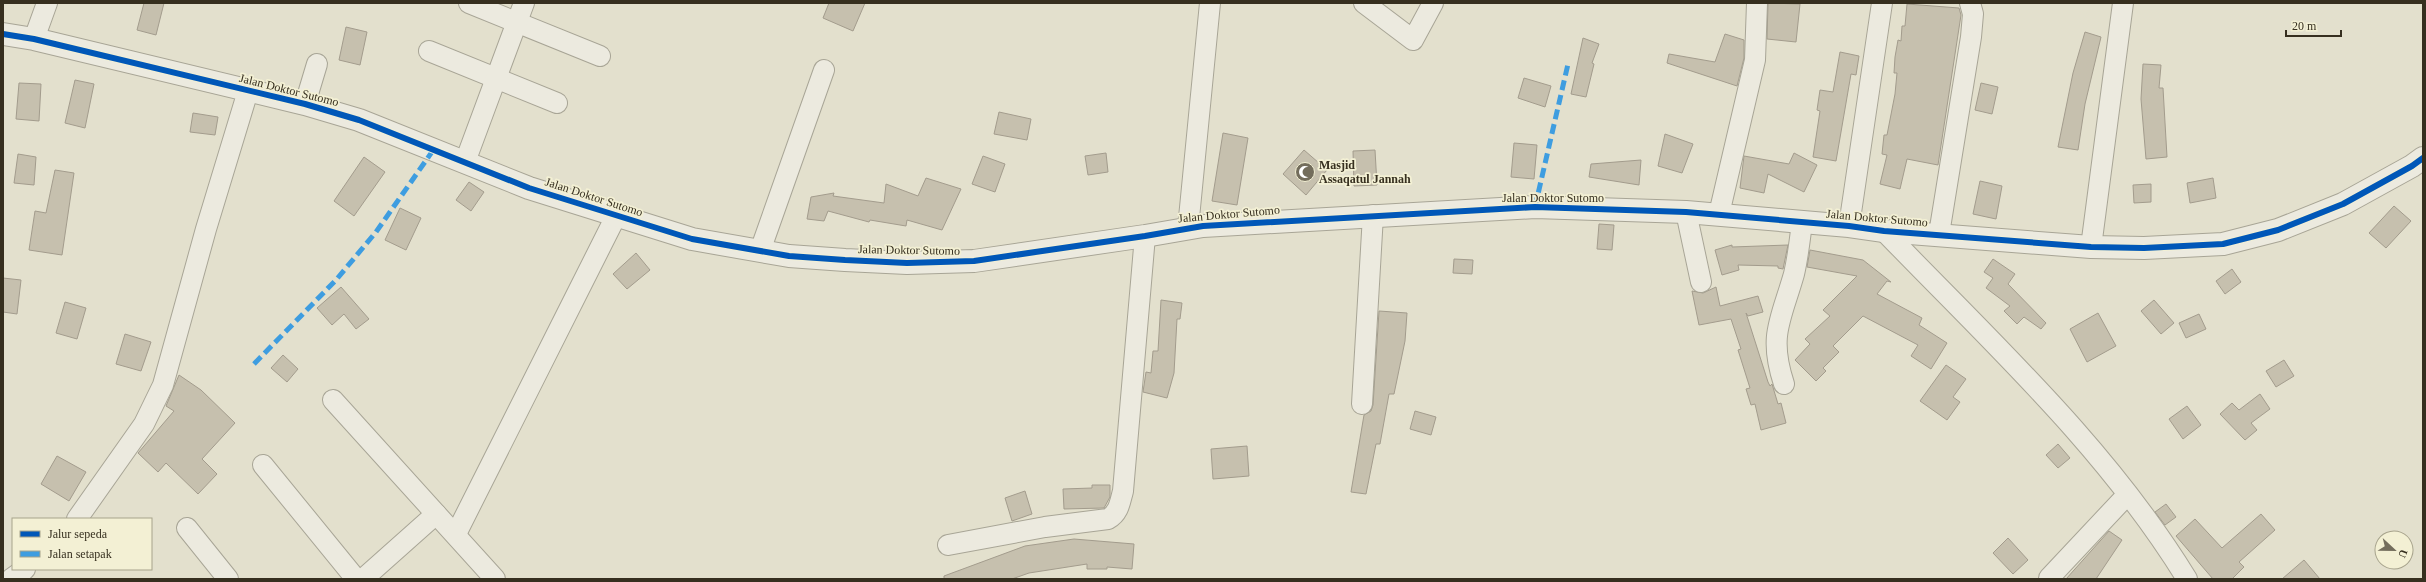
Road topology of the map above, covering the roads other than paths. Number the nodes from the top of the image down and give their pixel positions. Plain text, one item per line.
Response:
1 (47, 3) edge
2 (469, 3) edge
3 (524, 3) edge
4 (1210, 3) edge
5 (1364, 3) edge
6 (1432, 3) edge
7 (1757, 3) edge
8 (1882, 3) edge
9 (1970, 3) edge
10 (2123, 3) edge
11 (517, 22) junction
12 (3, 34) edge
13 (34, 39) junction
14 (429, 51) dead end
15 (600, 56) dead end
16 (317, 64) dead end
17 (824, 70) dead end
18 (496, 78) junction
19 (248, 91) junction
20 (557, 103) dead end
21 (305, 104) junction
22 (2423, 158) edge
23 (465, 162) junction
24 (1686, 212) junction
25 (1719, 214) junction
26 (1373, 215) junction
27 (616, 216) junction
28 (1802, 222) junction
29 (1849, 226) junction
30 (1188, 228) junction
31 (1884, 231) junction
32 (1939, 234) junction
33 (1145, 236) junction
34 (2091, 247) junction
35 (760, 251) junction
36 (1701, 282) dead end
37 (1784, 384) dead end
38 (333, 400) dead end
39 (1362, 404) dead end
40 (263, 465) dead end
41 (2127, 495) junction
42 (436, 514) junction
43 (78, 518) edge
44 (187, 528) dead end
45 (456, 534) junction
46 (948, 545) dead end
47 (24, 570) edge
48 (2049, 578) dead end
49 (11, 579) edge
50 (228, 579) edge
51 (356, 579) edge
52 (363, 579) edge
53 (495, 579) edge
54 (2187, 579) edge

1 - 13 street
2 - 11 street
3 - 11 street
4 - 30 street
5 - 6 street
7 - 25 street
8 - 29 street
9 - 32 street
10 - 34 street
11 - 15 street
11 - 18 street
12 - 13 street, Jalan Doktor Sutomo
13 - 19 street, Jalan Doktor Sutomo
14 - 18 street
16 - 21 street
17 - 35 street
18 - 20 street
18 - 23 street
19 - 21 street, Jalan Doktor Sutomo
19 - 43 street
21 - 23 street, Jalan Doktor Sutomo
22 - 34 street, Jalan Doktor Sutomo
23 - 27 street, Jalan Doktor Sutomo
24 - 25 street, Jalan Doktor Sutomo
24 - 26 street, Jalan Doktor Sutomo
24 - 36 street
25 - 28 street, Jalan Doktor Sutomo
26 - 30 street, Jalan Doktor Sutomo
26 - 39 street
27 - 35 street, Jalan Doktor Sutomo
27 - 45 street
28 - 29 street, Jalan Doktor Sutomo
28 - 37 street
29 - 31 street, Jalan Doktor Sutomo
30 - 33 street, Jalan Doktor Sutomo
31 - 32 street, Jalan Doktor Sutomo
31 - 41 street
32 - 34 street, Jalan Doktor Sutomo
33 - 35 street, Jalan Doktor Sutomo
33 - 46 street
38 - 42 street
40 - 51 street
41 - 48 street
41 - 54 street
42 - 45 street
42 - 52 street
44 - 50 street
45 - 53 street
47 - 49 street

